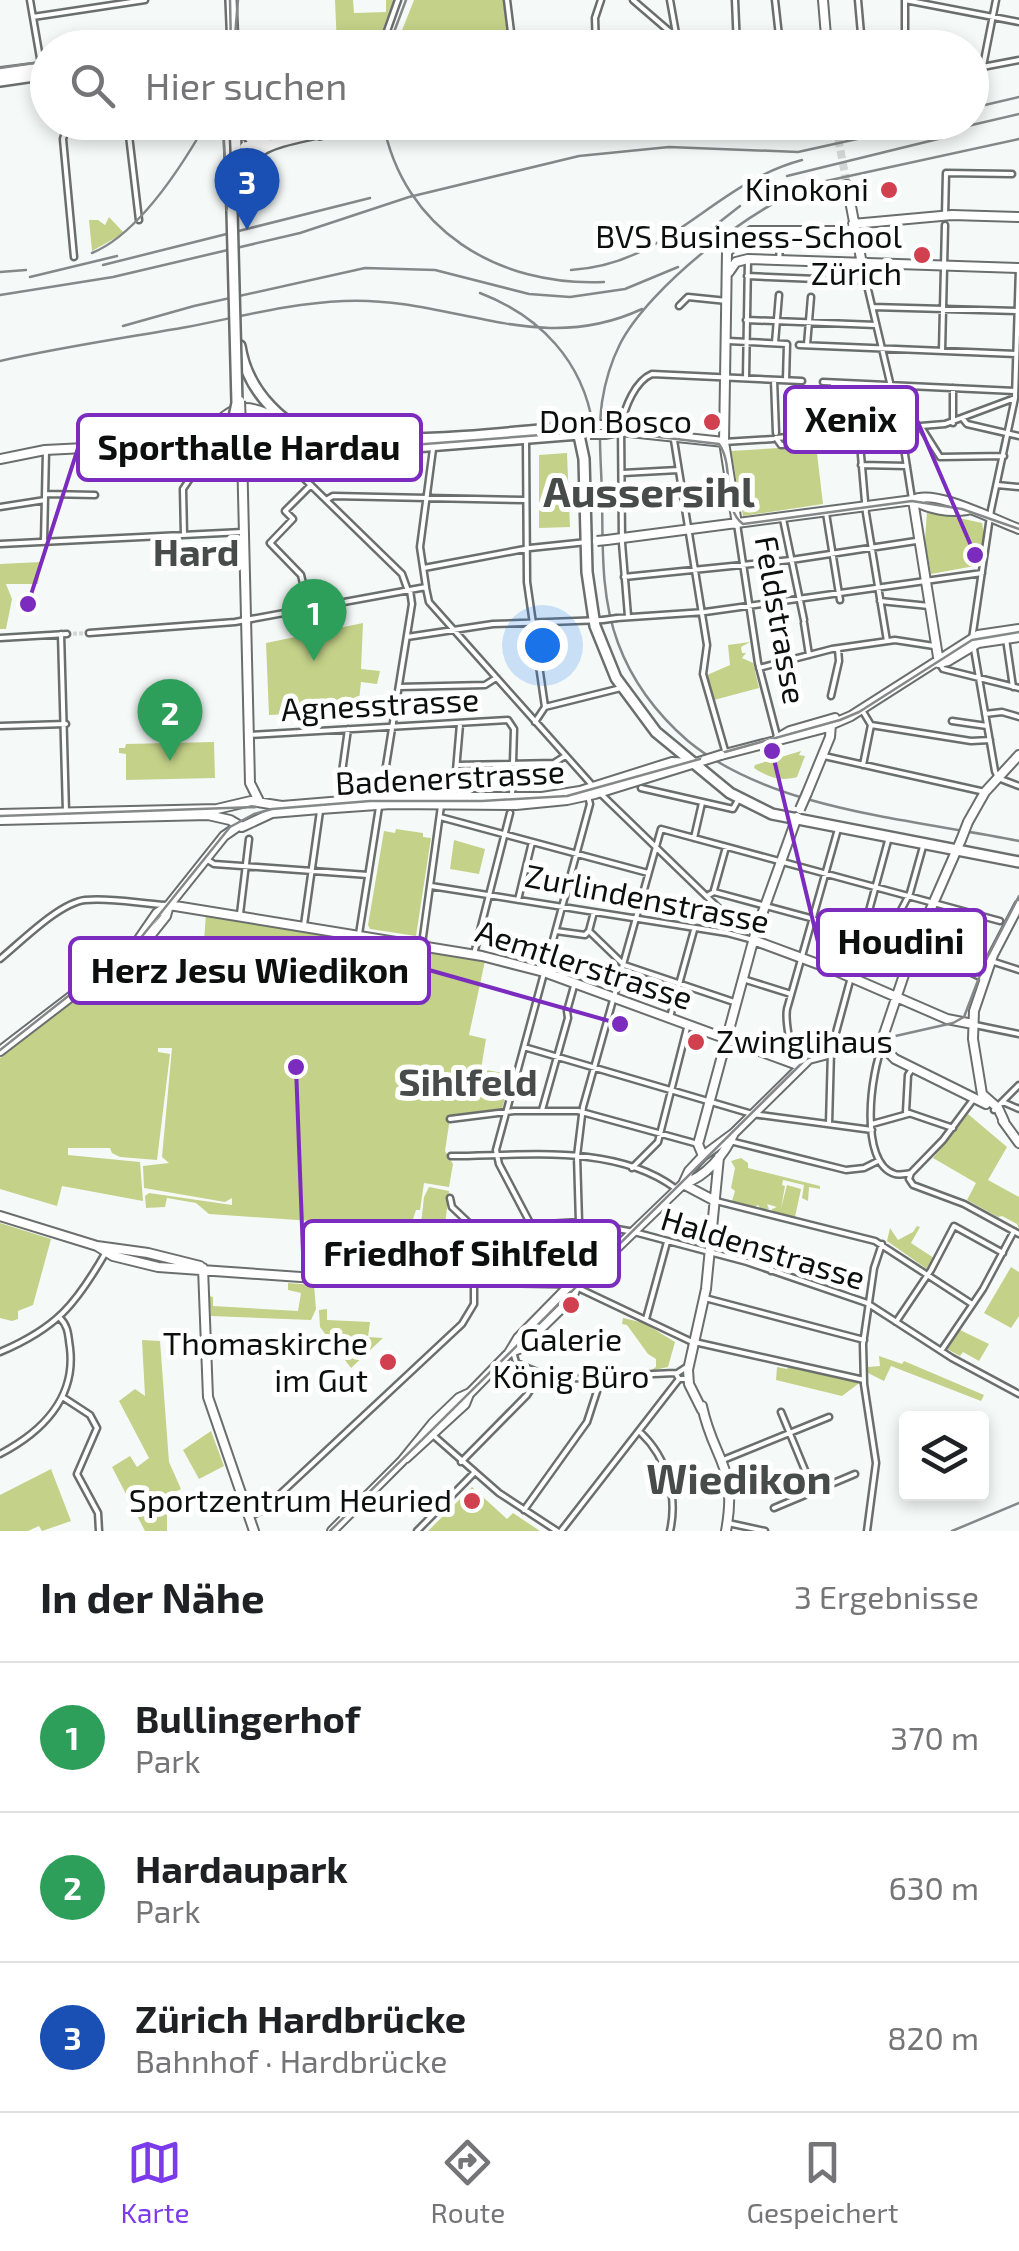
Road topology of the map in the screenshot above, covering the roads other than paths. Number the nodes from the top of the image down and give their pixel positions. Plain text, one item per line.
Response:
1 (30, 0) edge
2 (145, 0) edge
3 (230, 0) edge
4 (398, 0) edge
5 (507, 0) edge
6 (601, 0) edge
7 (633, 0) edge
8 (670, 0) edge
9 (735, 0) edge
10 (776, 0) edge
11 (823, 0) edge
12 (858, 0) edge
13 (905, 0) edge
14 (996, 0) edge
15 (33, 17) junction
16 (992, 17) junction
17 (1019, 22) edge
18 (36, 30) edge
19 (231, 30) edge
20 (387, 30) edge
21 (511, 30) edge
22 (595, 30) edge
23 (669, 30) edge
24 (675, 30) edge
25 (736, 30) edge
26 (779, 30) edge
27 (826, 30) edge
28 (861, 30) edge
29 (905, 30) edge
30 (989, 31) edge
31 (1019, 60) edge
32 (989, 63) edge
33 (30, 72) edge
34 (0, 73) edge
35 (30, 74) edge
36 (0, 81) edge
37 (63, 140) edge
38 (129, 140) edge
39 (238, 140) edge
40 (255, 140) edge
41 (264, 140) edge
42 (277, 140) edge
43 (289, 140) edge
44 (304, 140) edge
45 (266, 143) junction
46 (239, 147) junction
47 (1012, 174) dead end
48 (237, 176) junction
49 (846, 185) tunnel mouth
50 (1019, 217) edge
51 (139, 220) dead end
52 (945, 220) junction
53 (853, 226) junction
54 (781, 231) junction
55 (74, 257) dead end
56 (748, 259) junction
57 (778, 260) junction
58 (862, 264) junction
59 (944, 266) junction
60 (1019, 268) edge
61 (729, 272) junction
62 (748, 276) junction
63 (866, 280) junction
64 (779, 295) dead end
65 (811, 297) dead end
66 (727, 301) junction
67 (679, 306) dead end
68 (872, 307) junction
69 (943, 309) junction
70 (1017, 311) edge
71 (746, 320) junction
72 (776, 321) junction
73 (808, 323) junction
74 (876, 325) junction
75 (727, 341) junction
76 (746, 342) junction
77 (775, 344) junction
78 (798, 344) dead end
79 (808, 345) junction
80 (240, 346) junction
81 (882, 350) junction
82 (942, 351) junction
83 (1016, 354) junction
84 (725, 377) junction
85 (746, 378) junction
86 (774, 380) junction
87 (786, 380) junction
88 (802, 381) dead end
89 (824, 382) dead end
90 (833, 382) junction
91 (863, 384) junction
92 (890, 386) junction
93 (953, 388) junction
94 (1016, 395) edge
95 (237, 402) junction
96 (964, 419) junction
97 (953, 423) junction
98 (921, 427) junction
99 (900, 428) junction
100 (584, 430) junction
101 (868, 430) junction
102 (621, 432) junction
103 (859, 432) junction
104 (1008, 433) junction
105 (833, 434) junction
106 (1019, 436) edge
107 (674, 437) junction
108 (331, 439) junction
109 (193, 440) junction
110 (526, 440) junction
111 (724, 442) junction
112 (430, 443) junction
113 (46, 450) junction
114 (240, 454) junction
115 (1004, 456) junction
116 (0, 459) edge
117 (284, 459) dead end
118 (861, 465) junction
119 (907, 466) junction
120 (197, 468) dead end
121 (678, 470) junction
122 (623, 473) junction
123 (311, 485) junction
124 (998, 485) junction
125 (1019, 487) edge
126 (95, 495) dead end
127 (45, 497) junction
128 (427, 498) junction
129 (326, 500) junction
130 (526, 500) junction
131 (912, 500) junction
132 (865, 506) junction
133 (0, 507) edge
134 (826, 513) junction
135 (782, 519) junction
136 (990, 519) junction
137 (738, 524) junction
138 (1019, 528) edge
139 (688, 531) junction
140 (243, 532) junction
141 (184, 535) junction
142 (622, 538) junction
143 (919, 540) junction
144 (44, 541) junction
145 (592, 542) junction
146 (0, 544) edge
147 (871, 548) junction
148 (526, 549) junction
149 (833, 554) junction
150 (791, 560) junction
151 (744, 566) junction
152 (424, 568) junction
153 (695, 571) junction
154 (982, 573) junction
155 (624, 576) junction
156 (926, 580) junction
157 (426, 587) junction
158 (878, 588) junction
159 (408, 589) junction
160 (840, 597) junction
161 (800, 600) junction
162 (880, 601) junction
163 (750, 606) junction
164 (929, 606) junction
165 (309, 608) junction
166 (702, 612) junction
167 (628, 616) junction
168 (245, 620) junction
169 (598, 620) junction
170 (532, 622) junction
171 (453, 629) junction
172 (1019, 629) edge
173 (89, 632) tunnel mouth
174 (407, 637) junction
175 (1019, 637) edge
176 (0, 638) edge
177 (1006, 639) junction
178 (888, 642) junction
179 (973, 642) junction
180 (934, 646) junction
181 (838, 648) junction
182 (809, 654) junction
183 (938, 663) junction
184 (759, 668) junction
185 (496, 678) junction
186 (979, 679) junction
187 (399, 687) junction
188 (1016, 687) edge
189 (621, 688) junction
190 (831, 696) dead end
191 (545, 707) junction
192 (861, 712) junction
193 (986, 714) junction
194 (1016, 716) edge
195 (952, 720) dead end
196 (535, 722) junction
197 (831, 722) junction
198 (66, 724) junction
199 (460, 724) junction
200 (0, 726) edge
201 (871, 726) junction
202 (987, 726) junction
203 (392, 727) junction
204 (348, 729) junction
205 (248, 734) junction
206 (778, 739) junction
207 (990, 740) junction
208 (723, 754) junction
209 (1019, 754) edge
210 (822, 755) junction
211 (565, 756) junction
212 (692, 763) junction
213 (514, 764) junction
214 (457, 765) junction
215 (863, 765) junction
216 (998, 778) junction
217 (250, 783) junction
218 (1019, 786) edge
219 (641, 788) dead end
220 (596, 789) junction
221 (985, 792) junction
222 (511, 797) junction
223 (452, 798) junction
224 (739, 798) junction
225 (380, 801) junction
226 (589, 801) junction
227 (262, 802) junction
228 (338, 802) junction
229 (702, 802) junction
230 (235, 805) junction
231 (441, 806) junction
232 (320, 809) junction
233 (66, 812) junction
234 (510, 813) dead end
235 (266, 816) junction
236 (0, 817) edge
237 (440, 817) junction
238 (796, 820) junction
239 (233, 823) junction
240 (838, 828) junction
241 (504, 834) junction
242 (889, 837) junction
243 (694, 838) junction
244 (249, 839) dead end
245 (532, 842) junction
246 (924, 843) junction
247 (959, 844) junction
248 (656, 846) junction
249 (726, 846) junction
250 (577, 854) junction
251 (206, 859) junction
252 (1018, 860) edge
253 (780, 862) junction
254 (246, 866) junction
255 (312, 871) junction
256 (649, 874) junction
257 (825, 874) junction
258 (368, 875) junction
259 (431, 886) junction
260 (875, 887) junction
261 (714, 892) junction
262 (489, 895) junction
263 (707, 896) junction
264 (909, 896) junction
265 (518, 900) junction
266 (933, 903) junction
267 (169, 905) junction
268 (1019, 905) edge
269 (563, 906) junction
270 (765, 906) junction
271 (594, 912) junction
272 (240, 914) junction
273 (636, 918) junction
274 (812, 918) junction
275 (732, 921) dead end
276 (1000, 921) dead end
277 (304, 925) junction
278 (1015, 925) edge
279 (695, 928) junction
280 (556, 931) junction
281 (588, 932) junction
282 (862, 932) junction
283 (359, 934) junction
284 (887, 939) junction
285 (753, 940) junction
286 (422, 944) junction
287 (914, 946) junction
288 (474, 954) junction
289 (802, 958) junction
290 (0, 959) edge
291 (991, 961) junction
292 (624, 965) junction
293 (1019, 970) edge
294 (869, 971) dead end
295 (544, 972) junction
296 (849, 977) junction
297 (743, 978) junction
298 (984, 979) junction
299 (574, 983) junction
300 (680, 984) junction
301 (791, 994) junction
302 (615, 997) junction
303 (896, 998) junction
304 (737, 1002) junction
305 (670, 1017) junction
306 (958, 1023) junction
307 (688, 1024) junction
308 (973, 1024) junction
309 (1019, 1034) edge
310 (728, 1038) junction
311 (973, 1038) junction
312 (883, 1043) junction
313 (524, 1048) junction
314 (832, 1051) junction
315 (0, 1052) edge
316 (556, 1057) junction
317 (788, 1061) junction
318 (594, 1068) junction
319 (799, 1068) junction
320 (915, 1068) junction
321 (979, 1082) junction
322 (1019, 1085) edge
323 (670, 1090) junction
324 (970, 1096) junction
325 (709, 1102) junction
326 (999, 1107) junction
327 (1019, 1109) edge
328 (542, 1110) junction
329 (506, 1112) junction
330 (583, 1112) junction
331 (752, 1114) junction
332 (908, 1114) junction
333 (450, 1119) dead end
334 (830, 1124) junction
335 (872, 1127) junction
336 (953, 1128) junction
337 (659, 1134) junction
338 (732, 1137) junction
339 (1019, 1143) edge
340 (698, 1144) junction
341 (716, 1153) junction
342 (451, 1156) dead end
343 (496, 1156) junction
344 (577, 1156) junction
345 (703, 1156) junction
346 (878, 1161) junction
347 (632, 1168) junction
348 (911, 1174) junction
349 (680, 1186) junction
350 (450, 1198) dead end
351 (715, 1201) junction
352 (0, 1216) edge
353 (579, 1222) junction
354 (531, 1225) junction
355 (634, 1232) junction
356 (1016, 1233) edge
357 (667, 1241) junction
358 (882, 1244) junction
359 (108, 1249) junction
360 (710, 1252) junction
361 (775, 1252) dead end
362 (1004, 1253) junction
363 (474, 1264) dead end
364 (203, 1268) junction
365 (771, 1270) junction
366 (928, 1274) junction
367 (474, 1277) junction
368 (551, 1285) junction
369 (572, 1286) junction
370 (558, 1298) junction
371 (705, 1298) junction
372 (870, 1304) junction
373 (972, 1304) junction
374 (60, 1318) junction
375 (646, 1319) junction
376 (896, 1322) junction
377 (864, 1340) junction
378 (694, 1342) junction
379 (941, 1351) junction
380 (0, 1352) edge
381 (511, 1352) junction
382 (688, 1366) junction
383 (542, 1372) junction
384 (677, 1373) junction
385 (601, 1379) junction
386 (684, 1379) junction
387 (864, 1380) junction
388 (1019, 1394) edge
389 (64, 1398) junction
390 (781, 1412) dead end
391 (828, 1416) dead end
392 (431, 1432) junction
393 (790, 1432) junction
394 (641, 1433) junction
395 (0, 1454) edge
396 (724, 1460) junction
397 (461, 1462) junction
398 (474, 1474) junction
399 (855, 1474) dead end
400 (814, 1492) junction
401 (774, 1508) dead end
402 (524, 1510) junction
403 (249, 1517) junction
404 (727, 1527) edge
405 (562, 1530) edge
406 (99, 1531) edge
407 (254, 1531) edge
408 (332, 1531) edge
409 (417, 1531) edge
410 (670, 1531) edge
411 (766, 1531) edge
412 (868, 1531) edge

1 - 15 street
2 - 15 street
3 - 19 main road
4 - 20 street
5 - 21 street
6 - 22 street
7 - 23 street
8 - 24 street
9 - 25 street
10 - 26 street
11 - 27 street
12 - 28 street
13 - 16 street
13 - 29 street
14 - 16 street
15 - 18 street
16 - 17 street
16 - 30 street
31 - 32 street
33 - 34 main road
35 - 36 main road
37 - 55 street
38 - 51 street
39 - 46 main road, bridge
40 - 45 main road, bridge
41 - 46 street
42 - 45 main road, bridge
43 - 48 main road, bridge
44 - 46 street
45 - 46 main road, bridge
46 - 48 main road, bridge
46 - 95 main road, bridge
47 - 52 street
48 - 80 main road, bridge
49 - 53 street
50 - 52 street
52 - 53 street
52 - 59 street
53 - 54 street
53 - 58 street
54 - 57 street
54 - 61 street
56 - 57 street
56 - 61 street
56 - 62 street
57 - 58 street
58 - 59 street
58 - 63 street
59 - 60 street
59 - 69 street
60 - 70 street
61 - 66 street, Feldstrasse
62 - 63 street
62 - 71 street
63 - 68 street
64 - 72 street
65 - 73 street
66 - 67 street
66 - 75 street, Feldstrasse
68 - 69 street
68 - 74 street
69 - 70 street
69 - 82 street
70 - 83 street
71 - 72 street
71 - 76 street
72 - 73 street
72 - 77 street
73 - 74 street
73 - 79 street
74 - 81 street
75 - 76 street
75 - 84 street, Feldstrasse
76 - 77 street
76 - 85 street
77 - 87 street
78 - 79 street
79 - 81 street
80 - 108 main road, bridge
80 - 114 street, bridge
81 - 82 street
81 - 92 street
82 - 83 street
83 - 94 street
84 - 85 street
84 - 102 street
84 - 111 street, Feldstrasse
85 - 86 street
86 - 87 street
86 - 111 street
87 - 88 street
89 - 90 street
90 - 91 street
90 - 105 street
91 - 92 street
91 - 101 street
92 - 93 street
92 - 99 street
93 - 94 street
93 - 97 street
94 - 96 street
94 - 104 street
95 - 109 main road, bridge
95 - 114 street, bridge
96 - 97 street
96 - 104 street
97 - 98 street
98 - 99 street
98 - 115 street
99 - 101 street
99 - 119 street
100 - 102 street, bridge
100 - 110 main road
100 - 112 main road
100 - 145 main road
101 - 103 street
102 - 107 street
102 - 122 street
103 - 105 street
103 - 118 street
104 - 106 street
104 - 115 street
105 - 105 street
107 - 111 street
107 - 121 street
108 - 109 street
108 - 112 main road
109 - 112 main road
109 - 113 street
110 - 112 main road
110 - 130 street
111 - 137 street, Feldstrasse
112 - 128 street
113 - 116 street
113 - 127 street
114 - 140 street
115 - 124 street
117 - 123 street
118 - 119 street
118 - 132 street
119 - 131 street
120 - 141 street
121 - 122 street
121 - 139 street
122 - 142 street
123 - 129 street
123 - 165 street
124 - 125 street
124 - 136 street
126 - 127 street
127 - 133 street
127 - 144 street
128 - 129 street
128 - 130 street
128 - 152 street
129 - 159 street
130 - 148 street
131 - 132 street
131 - 136 street
131 - 143 street
132 - 134 street
132 - 147 street
134 - 135 street
134 - 149 street
135 - 137 street
135 - 150 street
136 - 138 street
136 - 154 street
137 - 139 street
137 - 151 street, Feldstrasse
139 - 142 street
139 - 153 street
140 - 141 street
140 - 168 street
141 - 144 street
142 - 145 street, bridge
142 - 155 street
143 - 147 street
143 - 156 street
144 - 146 street
145 - 148 street
145 - 169 main road
147 - 149 street
147 - 158 street
148 - 152 street
148 - 170 street
149 - 150 street
149 - 160 street
150 - 151 street
150 - 161 street
151 - 153 street
151 - 163 street, Feldstrasse
152 - 157 street
153 - 155 street
153 - 166 street
154 - 156 street
154 - 179 street
155 - 167 street
156 - 158 street
156 - 164 street
157 - 159 street
157 - 171 street
158 - 160 street
158 - 162 street
159 - 165 street
159 - 174 street
160 - 161 street
161 - 163 street
161 - 182 street
162 - 164 street
162 - 178 street
163 - 166 street
163 - 184 street, Feldstrasse
164 - 180 street
165 - 168 street
166 - 167 street
166 - 208 street
167 - 169 street, bridge
168 - 173 street
168 - 205 street
169 - 170 street
169 - 189 main road
170 - 171 street
170 - 191 street
171 - 174 street
171 - 185 street
172 - 179 street, Badenerstrasse
174 - 187 street
175 - 177 street, Badenerstrasse
176 - 198 street
177 - 179 street, Badenerstrasse
177 - 188 street
178 - 180 street
178 - 181 street
179 - 183 street, Badenerstrasse
179 - 186 street
180 - 183 street
181 - 182 street
181 - 190 street
182 - 184 street
183 - 186 street
183 - 192 street, Badenerstrasse
184 - 206 street, Feldstrasse
185 - 187 street
185 - 196 street
186 - 188 street
186 - 193 street
187 - 203 street
189 - 191 street
189 - 212 main road
191 - 196 street
192 - 197 street, Badenerstrasse
192 - 201 street
193 - 194 street
193 - 202 street
195 - 202 street
196 - 211 street
197 - 206 street, Badenerstrasse
197 - 210 street
198 - 200 street
198 - 233 street
199 - 203 street, Agnesstrasse
199 - 213 street, Agnesstrasse
199 - 214 street
201 - 207 street
201 - 215 street
202 - 207 street
203 - 204 street, Agnesstrasse
203 - 225 street
204 - 205 street, Agnesstrasse
204 - 228 street
205 - 217 street
206 - 208 street, Badenerstrasse
207 - 216 street
208 - 212 street, Badenerstrasse, bridge
209 - 216 street
210 - 215 street
210 - 238 street, bridge
211 - 213 street
211 - 220 street
212 - 220 street, Badenerstrasse
212 - 224 main road
213 - 214 street
213 - 222 street
214 - 223 street
215 - 221 street
216 - 218 street
216 - 221 street
217 - 227 street
217 - 230 street
219 - 229 street
220 - 222 street, Badenerstrasse
220 - 226 street, Badenerstrasse
220 - 248 street
221 - 247 street, bridge
222 - 223 street, Badenerstrasse
223 - 225 street, Badenerstrasse
224 - 229 street
224 - 238 main road
225 - 228 street, Badenerstrasse
225 - 231 street, Badenerstrasse
225 - 232 street, Badenerstrasse
225 - 258 street
226 - 231 street, Badenerstrasse
226 - 250 street
227 - 228 street, Badenerstrasse
227 - 230 street, Badenerstrasse
227 - 235 street
229 - 243 street
230 - 233 street
230 - 239 street
231 - 237 street
232 - 235 street, Badenerstrasse
232 - 255 street
233 - 236 street
234 - 241 street
235 - 239 street, Badenerstrasse
236 - 239 street
237 - 241 street
237 - 259 street
238 - 240 main road
238 - 253 street
239 - 251 street
240 - 242 main road
240 - 257 street
241 - 245 street
241 - 262 street
242 - 246 main road
242 - 260 street
243 - 248 street
243 - 249 street
244 - 254 street
245 - 250 street
245 - 265 street
246 - 247 main road
246 - 264 street
247 - 252 main road
247 - 266 street
248 - 256 street
248 - 263 street
249 - 253 street
249 - 261 street
250 - 256 street
250 - 269 street
251 - 254 street
251 - 267 street
253 - 257 street
253 - 270 street
254 - 255 street
254 - 272 street
255 - 258 street
255 - 277 street
256 - 273 street
257 - 260 street
257 - 274 street
258 - 283 street
259 - 262 street, Zurlindenstrasse
259 - 286 street
260 - 264 street
260 - 282 street
261 - 263 street
261 - 270 street
262 - 265 street, Zurlindenstrasse
262 - 288 street
263 - 275 street
264 - 266 street
264 - 284 street
265 - 269 street, Zurlindenstrasse
266 - 276 street
266 - 287 street
267 - 272 street, Aemtlerstrasse
267 - 290 street
267 - 315 street
268 - 278 street
269 - 271 street, Zurlindenstrasse
269 - 280 street
270 - 274 street
270 - 285 street
271 - 273 street, Zurlindenstrasse
271 - 281 street
272 - 277 street, Aemtlerstrasse
273 - 279 street, Zurlindenstrasse
273 - 292 street
274 - 282 street
274 - 289 street
277 - 283 street, Aemtlerstrasse
278 - 291 street
279 - 285 street, Zurlindenstrasse
279 - 300 street
280 - 281 street
280 - 295 street
281 - 292 street
282 - 284 street
282 - 296 street
283 - 286 street, Aemtlerstrasse
284 - 287 street
284 - 294 street
285 - 289 street, Zurlindenstrasse
285 - 297 street
286 - 288 street, Aemtlerstrasse
287 - 298 street
287 - 303 street
288 - 295 street, Aemtlerstrasse
289 - 296 street, Zurlindenstrasse
289 - 301 street
291 - 293 street
291 - 298 street
292 - 300 street
292 - 302 street
295 - 299 street, Aemtlerstrasse
295 - 313 street
296 - 303 street, Zurlindenstrasse
296 - 314 street
297 - 301 street
297 - 304 street
298 - 308 street
299 - 302 street, Aemtlerstrasse
299 - 316 street
300 - 304 street
300 - 305 street
301 - 317 street
302 - 305 street, Aemtlerstrasse
302 - 318 street
303 - 306 street, Zurlindenstrasse
303 - 312 street
304 - 310 street
305 - 307 street, Aemtlerstrasse
306 - 308 street, Zurlindenstrasse
306 - 311 street
307 - 310 street, Aemtlerstrasse
307 - 323 street
308 - 309 street, Zurlindenstrasse
308 - 311 street
310 - 317 street, Aemtlerstrasse
310 - 325 street
311 - 321 street
312 - 314 street
312 - 320 street
312 - 335 street
313 - 316 street
313 - 329 street
314 - 319 street
314 - 334 street
316 - 318 street
316 - 328 street
317 - 319 street, Aemtlerstrasse
318 - 323 street
318 - 330 street
319 - 331 street
320 - 324 street
320 - 332 street
321 - 324 street
321 - 326 street
322 - 326 street
323 - 325 street
323 - 337 street
324 - 326 street
324 - 336 street
325 - 331 street
325 - 340 street
326 - 327 street
326 - 339 street
328 - 329 street
328 - 330 street
329 - 333 street
329 - 343 street
330 - 337 street
330 - 344 street
331 - 334 street
331 - 338 street
332 - 335 street
332 - 336 street
334 - 335 street
335 - 346 street
336 - 348 street
337 - 340 street
337 - 347 street
338 - 341 street
338 - 346 street
340 - 341 street
340 - 345 street
341 - 345 street
341 - 349 street
341 - 351 street
342 - 343 street
343 - 344 street
343 - 354 street
344 - 347 street
344 - 353 street
345 - 349 street
346 - 348 street
347 - 349 street
348 - 356 street
349 - 351 street
349 - 355 street
350 - 363 street
351 - 358 street
351 - 360 street
352 - 359 street
353 - 354 street, Haldenstrasse
353 - 355 street, Haldenstrasse
354 - 368 street
355 - 357 street, Haldenstrasse
355 - 369 street
356 - 362 street
357 - 360 street, Haldenstrasse
357 - 375 street
358 - 366 street
358 - 372 street
359 - 364 street
359 - 374 street
360 - 365 street, Haldenstrasse
360 - 371 street
361 - 365 street
362 - 366 street
362 - 373 street
364 - 367 street
364 - 403 street
365 - 372 street, Haldenstrasse
366 - 373 street
366 - 376 street
367 - 368 street
367 - 403 street
368 - 369 street
368 - 370 street
369 - 370 street
369 - 375 street
369 - 381 street
370 - 381 street
371 - 377 street
371 - 378 street
372 - 376 street, Haldenstrasse
372 - 377 street
373 - 379 street
374 - 380 street
374 - 389 street
375 - 378 street
376 - 379 street, Haldenstrasse
377 - 387 street
378 - 382 street
378 - 387 street
379 - 388 street, Haldenstrasse
381 - 383 street
381 - 392 street
382 - 384 street
382 - 386 street
383 - 385 street
383 - 397 street
384 - 385 street
384 - 386 street
385 - 402 street
386 - 394 street
386 - 396 street
387 - 412 street
389 - 395 street
389 - 406 street
390 - 393 street
391 - 393 street
392 - 397 street
392 - 408 street
393 - 396 street
393 - 400 street
394 - 405 street
394 - 410 street
396 - 404 street
397 - 398 street
398 - 402 street
398 - 409 street
399 - 400 street
400 - 401 street
402 - 405 street
403 - 407 street
404 - 411 street

